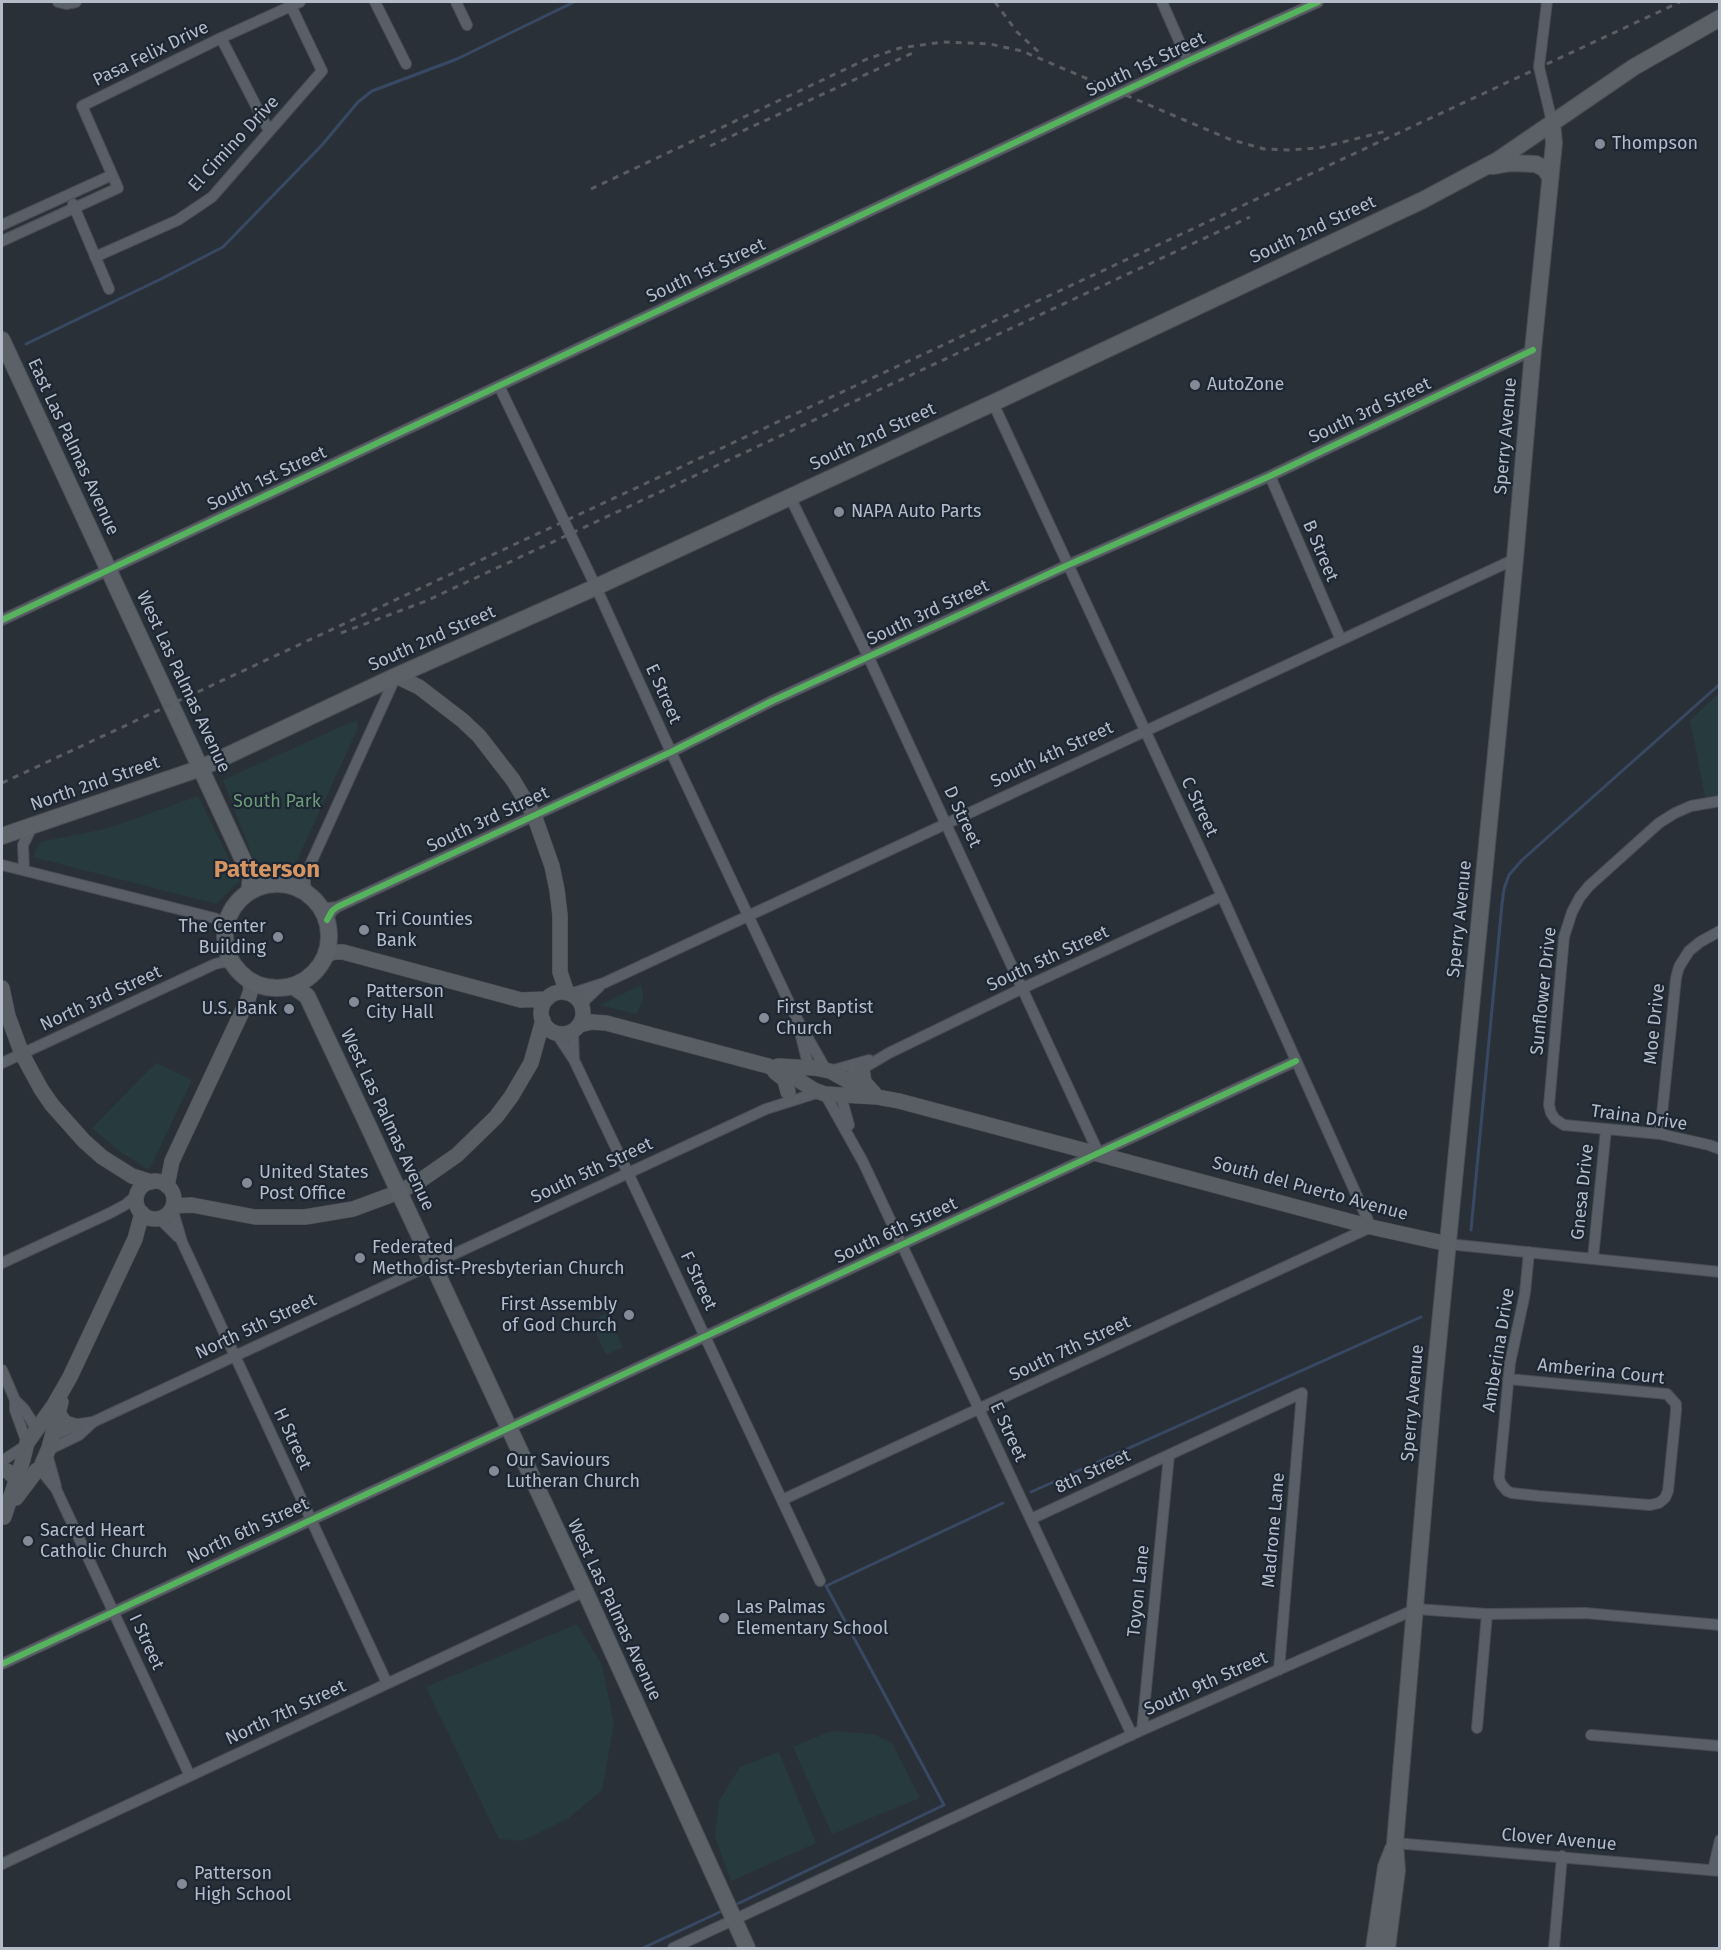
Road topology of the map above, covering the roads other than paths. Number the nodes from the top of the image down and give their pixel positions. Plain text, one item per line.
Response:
1 (59, 2) edge
2 (76, 2) edge
3 (375, 2) edge
4 (456, 2) edge
5 (1162, 2) edge
6 (1318, 2) edge
7 (1547, 2) edge
8 (296, 4) edge
9 (1719, 18) edge
10 (467, 25) dead end
11 (221, 38) junction
12 (1188, 61) junction
13 (406, 64) dead end
14 (1552, 122) junction
15 (269, 132) junction
16 (112, 175) junction
17 (1470, 176) junction
18 (1550, 177) junction
19 (68, 194) junction
20 (75, 208) junction
21 (2, 225) edge
22 (2, 241) edge
23 (95, 257) junction
24 (109, 289) dead end
25 (2, 340) edge
26 (1533, 350) junction
27 (499, 386) junction
28 (993, 403) junction
29 (1270, 476) junction
30 (790, 497) junction
31 (1515, 559) junction
32 (1068, 565) junction
33 (109, 570) junction
34 (596, 587) junction
35 (2, 620) edge
36 (1341, 640) junction
37 (868, 657) junction
38 (396, 676) junction
39 (1144, 730) junction
40 (671, 752) junction
41 (201, 768) junction
42 (1719, 801) edge
43 (534, 815) junction
44 (946, 822) junction
45 (32, 826) junction
46 (2, 836) edge
47 (2, 865) edge
48 (24, 870) junction
49 (305, 876) junction
50 (255, 885) junction
51 (290, 885) junction
52 (1222, 896) junction
53 (323, 907) junction
54 (748, 915) junction
55 (222, 921) junction
56 (1716, 932) edge
57 (329, 939) junction
58 (344, 952) junction
59 (325, 956) junction
60 (229, 958) junction
61 (257, 985) junction
62 (303, 987) junction
63 (2, 988) edge
64 (1023, 988) junction
65 (563, 1008) junction
66 (796, 1017) junction
67 (556, 1033) junction
68 (889, 1053) junction
69 (22, 1054) junction
70 (534, 1054) junction
71 (574, 1060) junction
72 (1296, 1061) junction
73 (2, 1063) edge
74 (763, 1065) junction
75 (862, 1069) junction
76 (828, 1070) junction
77 (806, 1075) junction
78 (844, 1088) junction
79 (788, 1092) junction
80 (822, 1093) junction
81 (876, 1093) junction
82 (898, 1101) junction
83 (766, 1108) junction
84 (1555, 1119) joint
85 (1605, 1129) junction
86 (1660, 1134) junction
87 (854, 1142) junction
88 (1719, 1149) edge
89 (1099, 1154) junction
90 (126, 1173) junction
91 (628, 1173) junction
92 (161, 1185) junction
93 (399, 1192) junction
94 (138, 1193) junction
95 (198, 1206) junction
96 (172, 1207) junction
97 (141, 1212) junction
98 (110, 1213) junction
99 (158, 1218) junction
100 (1371, 1227) junction
101 (135, 1239) junction
102 (182, 1242) junction
103 (1448, 1244) junction
104 (902, 1245) junction
105 (1529, 1252) junction
106 (1593, 1258) junction
107 (2, 1263) edge
108 (433, 1263) junction
109 (1719, 1272) edge
110 (705, 1336) junction
111 (235, 1355) junction
112 (2, 1370) edge
113 (70, 1377) junction
114 (1508, 1379) junction
115 (1302, 1393) joint
116 (15, 1400) junction
117 (980, 1409) junction
118 (58, 1413) junction
119 (93, 1422) junction
120 (75, 1426) junction
121 (508, 1427) junction
122 (46, 1438) junction
123 (24, 1453) junction
124 (1169, 1455) junction
125 (2, 1461) edge
126 (2, 1468) edge
127 (38, 1470) junction
128 (17, 1480) junction
129 (1503, 1487) joint
130 (56, 1489) junction
131 (782, 1500) junction
132 (311, 1519) junction
133 (1031, 1519) junction
134 (3, 1520) edge
135 (820, 1581) dead end
136 (585, 1591) junction
137 (1416, 1609) junction
138 (113, 1611) junction
139 (1487, 1614) junction
140 (1719, 1625) edge
141 (2, 1664) edge
142 (1279, 1670) junction
143 (387, 1683) junction
144 (1477, 1728) dead end
145 (1137, 1732) junction
146 (1591, 1735) dead end
147 (1719, 1746) edge
148 (190, 1776) junction
149 (1719, 1840) edge
150 (1395, 1843) junction
151 (1563, 1856) junction
152 (2, 1864) edge
153 (1716, 1870) edge
154 (733, 1919) junction
155 (673, 1948) edge
156 (747, 1948) edge
157 (1374, 1948) edge
158 (1387, 1948) edge
159 (1554, 1948) edge

1 - 2 street
3 - 13 street
4 - 10 street
5 - 12 street
6 - 12 street, South 1st Street
7 - 14 street, Sperry Avenue
8 - 11 street, Pasa Felix Drive
8 - 15 street, El Cimino Drive
9 - 14 main road, South 2nd Street
11 - 15 street
11 - 16 street, Pasa Felix Drive
12 - 27 street, South 1st Street
14 - 17 main road, South 2nd Street
14 - 18 main road, Sperry Avenue
15 - 23 street, El Cimino Drive
16 - 19 street
16 - 20 street
17 - 18 main road
17 - 28 main road, South 2nd Street
18 - 26 main road, Sperry Avenue
19 - 20 street
19 - 21 street
20 - 22 street
20 - 23 street
23 - 24 street
25 - 33 main road, East Las Palmas Avenue
26 - 29 street, South 3rd Street
26 - 31 main road, Sperry Avenue
27 - 33 street, South 1st Street
27 - 34 street, E Street
28 - 30 main road, South 2nd Street
28 - 32 street, C Street
29 - 32 street, South 3rd Street
29 - 36 street, B Street
30 - 34 main road, South 2nd Street
30 - 37 street, D Street
31 - 36 street, South 4th Street
31 - 103 main road, Sperry Avenue
32 - 37 street, South 3rd Street
32 - 39 street, C Street
33 - 35 street, South 1st Street
33 - 41 main road, West Las Palmas Avenue
34 - 38 main road, South 2nd Street
34 - 40 street, E Street
36 - 39 street, South 4th Street
37 - 40 street, South 3rd Street
37 - 44 street, D Street
38 - 41 main road, South 2nd Street
38 - 43 street
38 - 49 street
39 - 44 street, South 4th Street
39 - 52 street, C Street
40 - 43 street, South 3rd Street
40 - 54 street, E Street
41 - 45 main road, North 2nd Street
41 - 50 main road, West Las Palmas Avenue
42 - 84 street, Sunflower Drive
43 - 53 street, South 3rd Street
43 - 65 street
44 - 54 street, South 4th Street
44 - 64 street, D Street
45 - 46 main road, North 2nd Street
45 - 48 street
47 - 48 street
48 - 55 street
49 - 51 street
49 - 53 street
50 - 51 main road
50 - 55 main road
51 - 53 main road
52 - 64 street, South 5th Street
52 - 72 street, C Street
53 - 57 main road
54 - 65 street, South 4th Street
54 - 66 street, E Street
55 - 60 main road
56 - 86 street, Moe Drive
57 - 58 street
57 - 59 main road
58 - 59 street
58 - 65 street
59 - 62 main road
60 - 61 main road
60 - 69 street, North 3rd Street
61 - 62 main road
61 - 92 street
62 - 93 main road, West Las Palmas Avenue
63 - 69 street
64 - 68 street, South 5th Street
64 - 89 street, D Street
65 - 67 street
65 - 70 street
65 - 71 street, F Street
65 - 74 street, South del Puerto Avenue
66 - 76 street, E Street
66 - 77 street, E Street
67 - 70 street
67 - 71 street, F Street
68 - 75 street, South 5th Street
68 - 76 street, South 5th Street
69 - 73 street, North 3rd Street
69 - 90 street
70 - 93 street
71 - 91 street, F Street
72 - 89 street, South 6th Street
72 - 100 street, C Street
74 - 77 street, South del Puerto Avenue
74 - 79 street
75 - 78 street, South 5th Street
75 - 81 street
76 - 77 street, South del Puerto Avenue
76 - 78 street, South del Puerto Avenue
77 - 79 street, South 5th Street
77 - 80 street, South del Puerto Avenue
78 - 80 street, South del Puerto Avenue
78 - 81 street, South del Puerto Avenue
78 - 82 street, South del Puerto Avenue
78 - 87 street, E Street
79 - 83 street, South 5th Street
80 - 83 street, South 5th Street
80 - 87 street, E Street
81 - 82 street, South del Puerto Avenue
82 - 89 street, South del Puerto Avenue
83 - 91 street, South 5th Street
84 - 85 street, Traina Drive
85 - 86 street, Traina Drive
85 - 106 street, Gnesa Drive
86 - 88 street, Traina Drive
87 - 104 street, E Street
89 - 100 street, South del Puerto Avenue
89 - 104 street, South 6th Street
90 - 92 street
90 - 94 street
91 - 108 street, South 5th Street
91 - 110 street, F Street
92 - 94 street
92 - 95 street
92 - 96 street
93 - 95 street
93 - 108 main road, West Las Palmas Avenue
94 - 97 street
94 - 98 street
95 - 96 street
96 - 99 street
96 - 102 street, H Street
97 - 98 street
97 - 99 street
97 - 101 street
98 - 107 street
99 - 101 street
99 - 102 street, H Street
100 - 103 street, South del Puerto Avenue
100 - 117 street, South 7th Street
101 - 113 street
102 - 111 street, H Street
103 - 105 street, South del Puerto Avenue
103 - 137 main road, Sperry Avenue
104 - 110 street, South 6th Street
104 - 117 street, E Street
105 - 106 street, South del Puerto Avenue
105 - 114 street, Amberina Drive
106 - 109 street, South del Puerto Avenue
108 - 111 street, North 5th Street
108 - 121 main road, West Las Palmas Avenue
110 - 121 street, South 6th Street
110 - 131 street, F Street
111 - 119 street, North 5th Street
111 - 132 street, H Street
112 - 116 street, I Street
113 - 118 street
113 - 122 street
114 - 129 street, Amberina Drive
114 - 129 street, Amberina Court
115 - 124 street, 8th Street
115 - 142 street, Madrone Lane
116 - 122 street, I Street
116 - 123 street, I Street
117 - 131 street, South 7th Street
117 - 133 street, E Street
118 - 120 street
118 - 122 street
119 - 120 street, North 5th Street
119 - 122 street, North 5th Street
120 - 122 street, North 5th Street
121 - 132 street, North 6th Street
121 - 136 main road, West Las Palmas Avenue
122 - 123 street
122 - 127 street
122 - 130 street, I Street
123 - 125 street
123 - 126 street
123 - 127 street
123 - 128 street
124 - 133 street, 8th Street
124 - 145 street, Toyon Lane
126 - 128 street
127 - 130 street, I Street
127 - 134 street
128 - 134 street
130 - 138 street, I Street
131 - 135 street, F Street
132 - 138 street, North 6th Street
132 - 143 street, H Street
133 - 145 street, E Street
136 - 143 street, North 7th Street
136 - 154 main road, West Las Palmas Avenue
137 - 139 street, South 9th Street
137 - 142 street, South 9th Street
137 - 150 main road, Sperry Avenue
138 - 141 street, North 6th Street
138 - 148 street, I Street
139 - 140 street, South 9th Street
139 - 144 street
142 - 145 street, South 9th Street
143 - 148 street, North 7th Street
145 - 154 street, South 9th Street
146 - 147 street
148 - 152 street, North 7th Street
149 - 153 street
150 - 151 street, Clover Avenue
150 - 157 main road, Sperry Avenue
150 - 158 main road, Sperry Avenue
151 - 153 street, Clover Avenue
151 - 159 street
154 - 155 street, South 9th Street
154 - 156 main road, West Las Palmas Avenue

